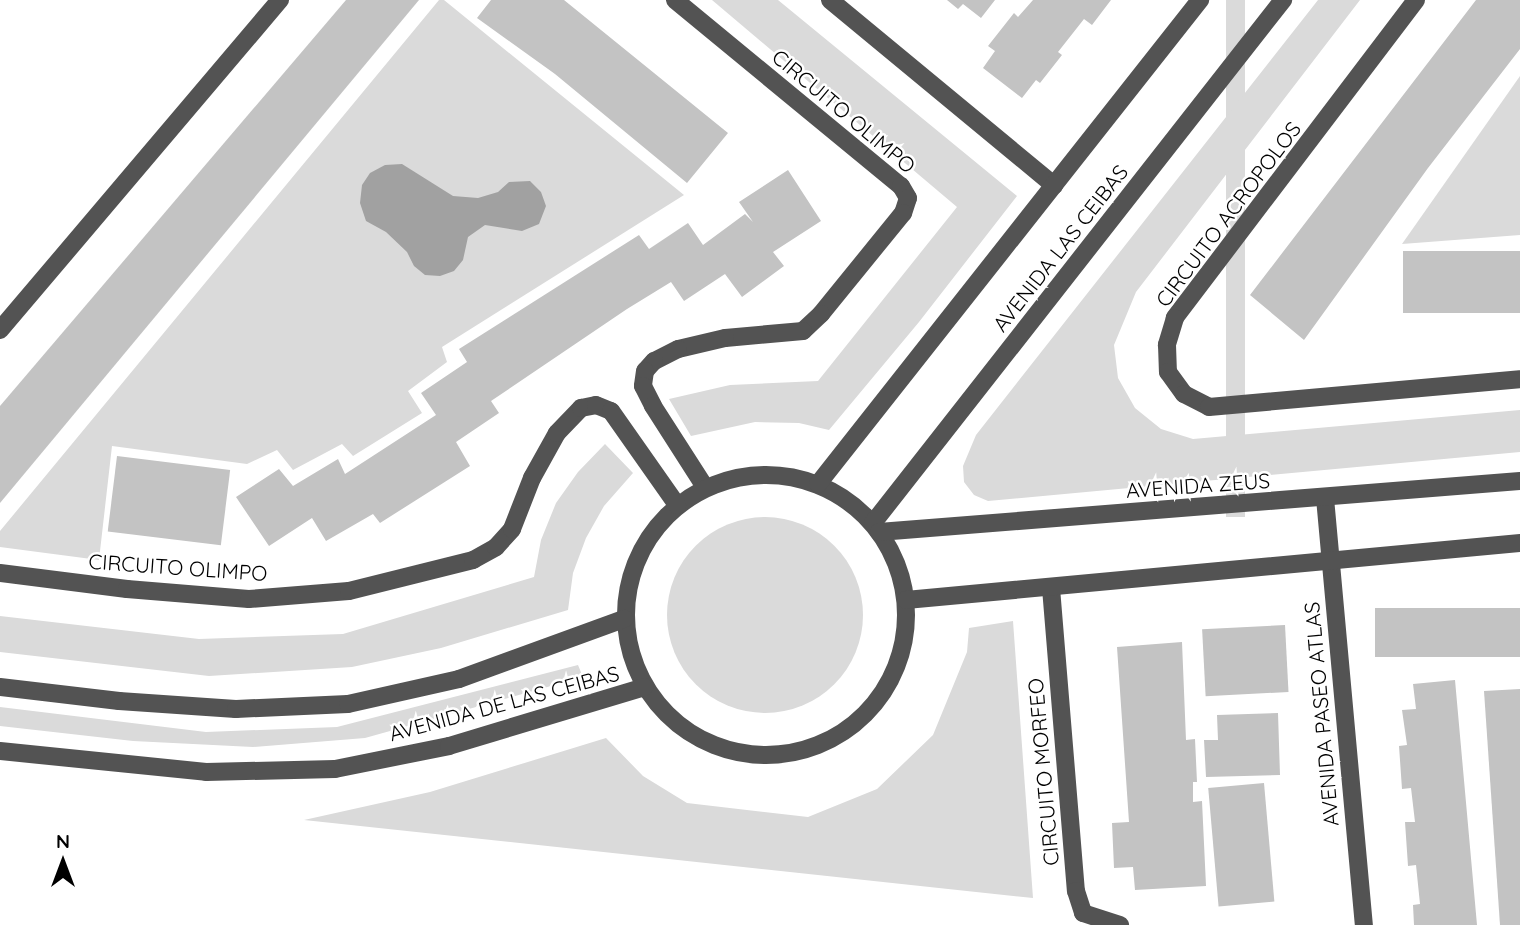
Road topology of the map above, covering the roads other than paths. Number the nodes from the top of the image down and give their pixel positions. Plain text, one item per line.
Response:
1 (280, 0) edge
2 (675, 0) edge
3 (830, 0) edge
4 (1200, 0) edge
5 (1283, 0) edge
6 (1416, 0) edge
7 (1054, 185) junction
8 (0, 330) edge
9 (1520, 379) edge
10 (1520, 481) edge
11 (818, 484) junction
12 (705, 487) junction
13 (1325, 498) junction
14 (677, 505) junction
15 (876, 527) junction
16 (1520, 543) edge
17 (1330, 560) junction
18 (0, 573) edge
19 (1051, 588) junction
20 (906, 600) junction
21 (624, 619) junction
22 (0, 687) edge
23 (644, 687) junction
24 (0, 751) edge
25 (1120, 925) edge
26 (1364, 925) edge

1 - 8 street
2 - 12 street, CIRCUITO OLIMPO
3 - 7 street
4 - 7 street, AVENIDA LAS CEIBAS
5 - 15 street, AVENIDA LAS CEIBAS
6 - 9 street, CIRCUITO ACROPOLOS
7 - 11 street, AVENIDA LAS CEIBAS
10 - 13 street, AVENIDA ZEUS
11 - 12 street
11 - 15 street
12 - 14 street
13 - 15 street, AVENIDA ZEUS
13 - 17 street, AVENIDA PASEO ATLAS
14 - 18 street, CIRCUITO OLIMPO
14 - 21 street
15 - 20 street
16 - 17 street
17 - 19 street
17 - 26 street, AVENIDA PASEO ATLAS
19 - 20 street
19 - 25 street, CIRCUITO MORFEO
20 - 23 street
21 - 22 street, AVENIDA DE LAS CEIBAS
21 - 23 street
23 - 24 street, AVENIDA DE LAS CEIBAS

